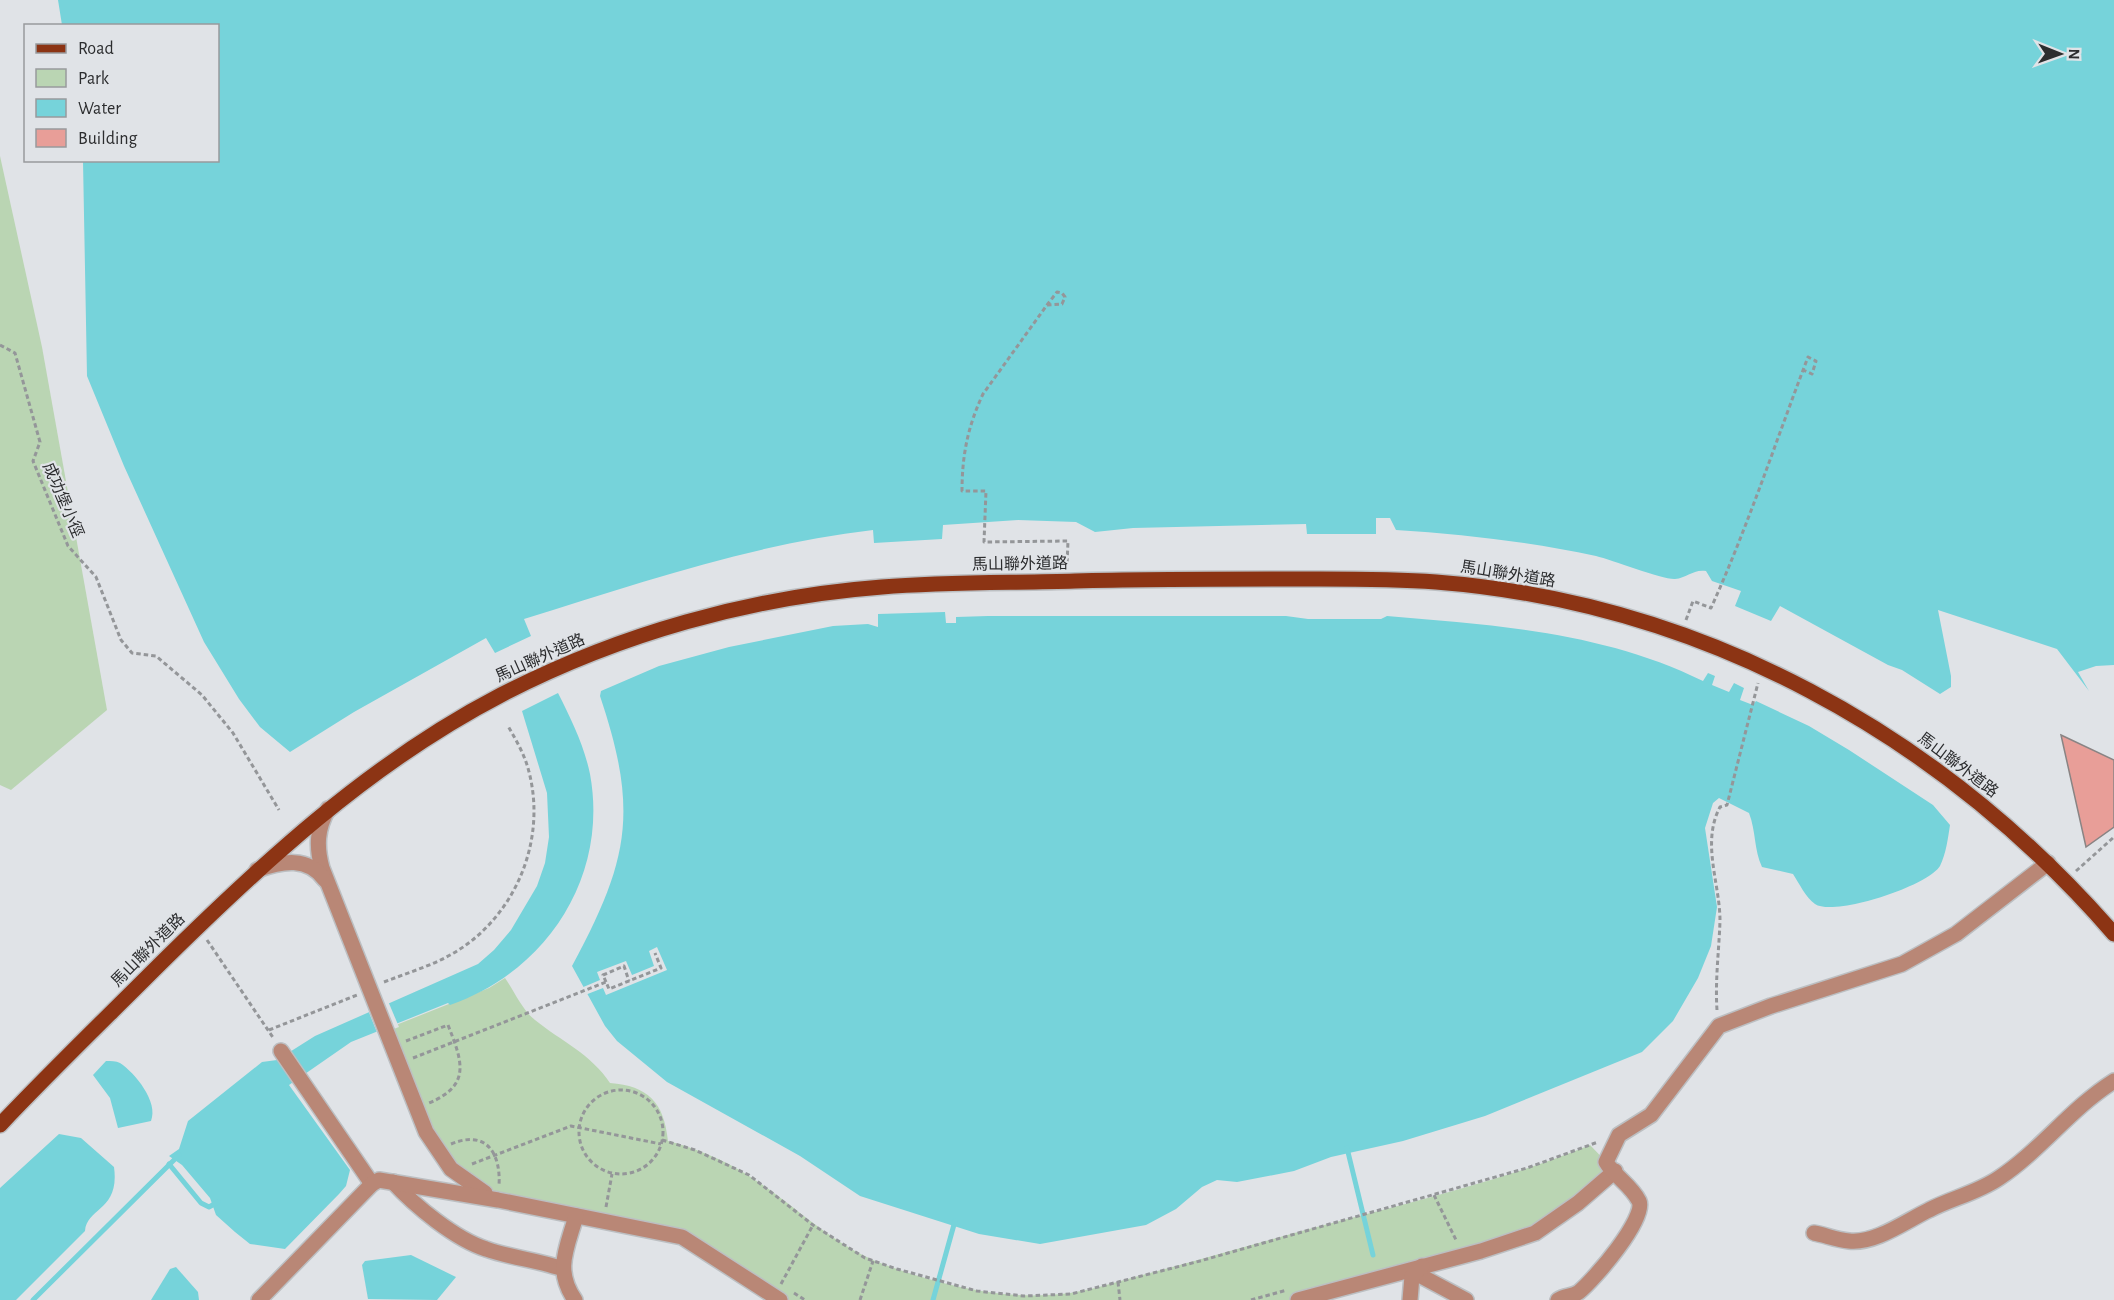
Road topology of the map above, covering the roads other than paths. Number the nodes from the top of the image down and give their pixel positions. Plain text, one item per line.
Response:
1 (328, 808) junction
2 (286, 845) junction
3 (318, 856) junction
4 (2048, 863) junction
5 (257, 870) junction
6 (330, 890) junction
7 (2114, 934) edge
8 (281, 1051) road end
9 (2114, 1081) edge
10 (0, 1125) edge
11 (1615, 1171) junction
12 (393, 1182) junction
13 (372, 1184) junction
14 (498, 1194) junction
15 (576, 1216) junction
16 (1814, 1233) dead end
17 (1420, 1268) junction
18 (563, 1269) junction
19 (1340, 1288) junction
20 (772, 1294) edge
21 (259, 1300) edge
22 (575, 1300) edge
23 (1298, 1300) edge
24 (1352, 1300) edge
25 (1410, 1300) edge
26 (1466, 1300) edge
27 (1558, 1300) edge

1 - 2 main road, 馬山聯外道路
1 - 3 street
1 - 4 main road, 馬山聯外道路
2 - 3 street
2 - 5 main road, 馬山聯外道路
3 - 6 street
4 - 7 main road, 馬山聯外道路
4 - 11 street
5 - 6 street
5 - 10 main road, 馬山聯外道路
6 - 14 street
8 - 13 street
9 - 16 street
11 - 17 street
11 - 27 street
12 - 13 street
12 - 14 street
12 - 18 street
13 - 21 street
14 - 15 street
15 - 18 street
15 - 20 street
17 - 19 street
17 - 25 street
17 - 26 street
18 - 22 street
19 - 23 street
19 - 24 street

